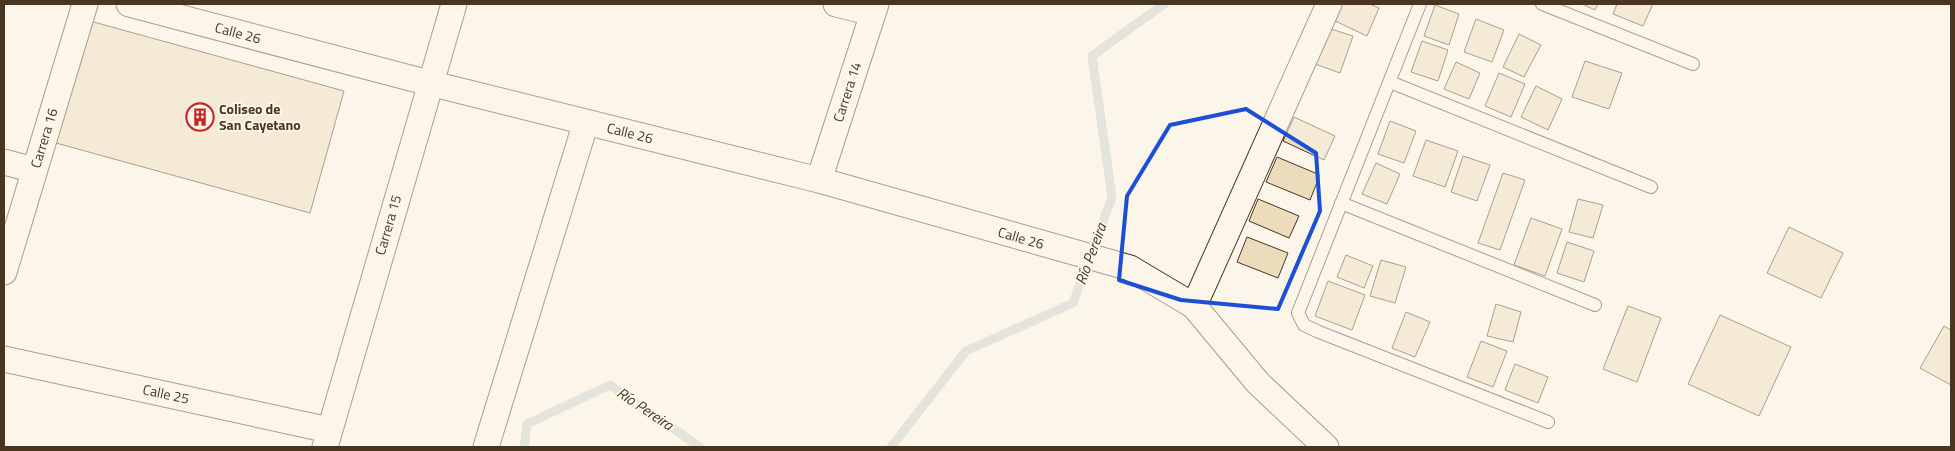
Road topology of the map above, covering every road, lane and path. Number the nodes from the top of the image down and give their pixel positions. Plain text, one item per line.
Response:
1 (85, 4) edge
2 (129, 4) edge
3 (454, 4) edge
4 (836, 4) edge
5 (1329, 4) edge
6 (1420, 4) edge
7 (1542, 4) edge
8 (874, 8) edge
9 (1693, 64) dead end
10 (1390, 82) junction
11 (430, 83) junction
12 (586, 122) junction
13 (4, 162) edge
14 (34, 170) junction
15 (819, 180) junction
16 (1651, 187) dead end
17 (1341, 203) junction
18 (4, 272) edge
19 (1595, 305) dead end
20 (1194, 306) junction
21 (4, 359) edge
22 (1548, 422) dead end
23 (327, 439) edge
24 (486, 447) edge
25 (1326, 447) edge

1 - 14 street, Carrera 16
2 - 11 street, Calle 26
3 - 11 street, Carrera 15
4 - 8 street
5 - 20 street
6 - 10 lane
7 - 9 lane
8 - 15 street, Carrera 14
10 - 16 lane
10 - 17 lane
11 - 12 street, Calle 26
11 - 23 street, Carrera 15
12 - 15 street, Calle 26
12 - 24 street
13 - 14 street
14 - 18 street, Carrera 16
15 - 20 street, Calle 26
17 - 19 lane
17 - 22 lane
20 - 25 street, Calle 26
21 - 23 street, Calle 25

